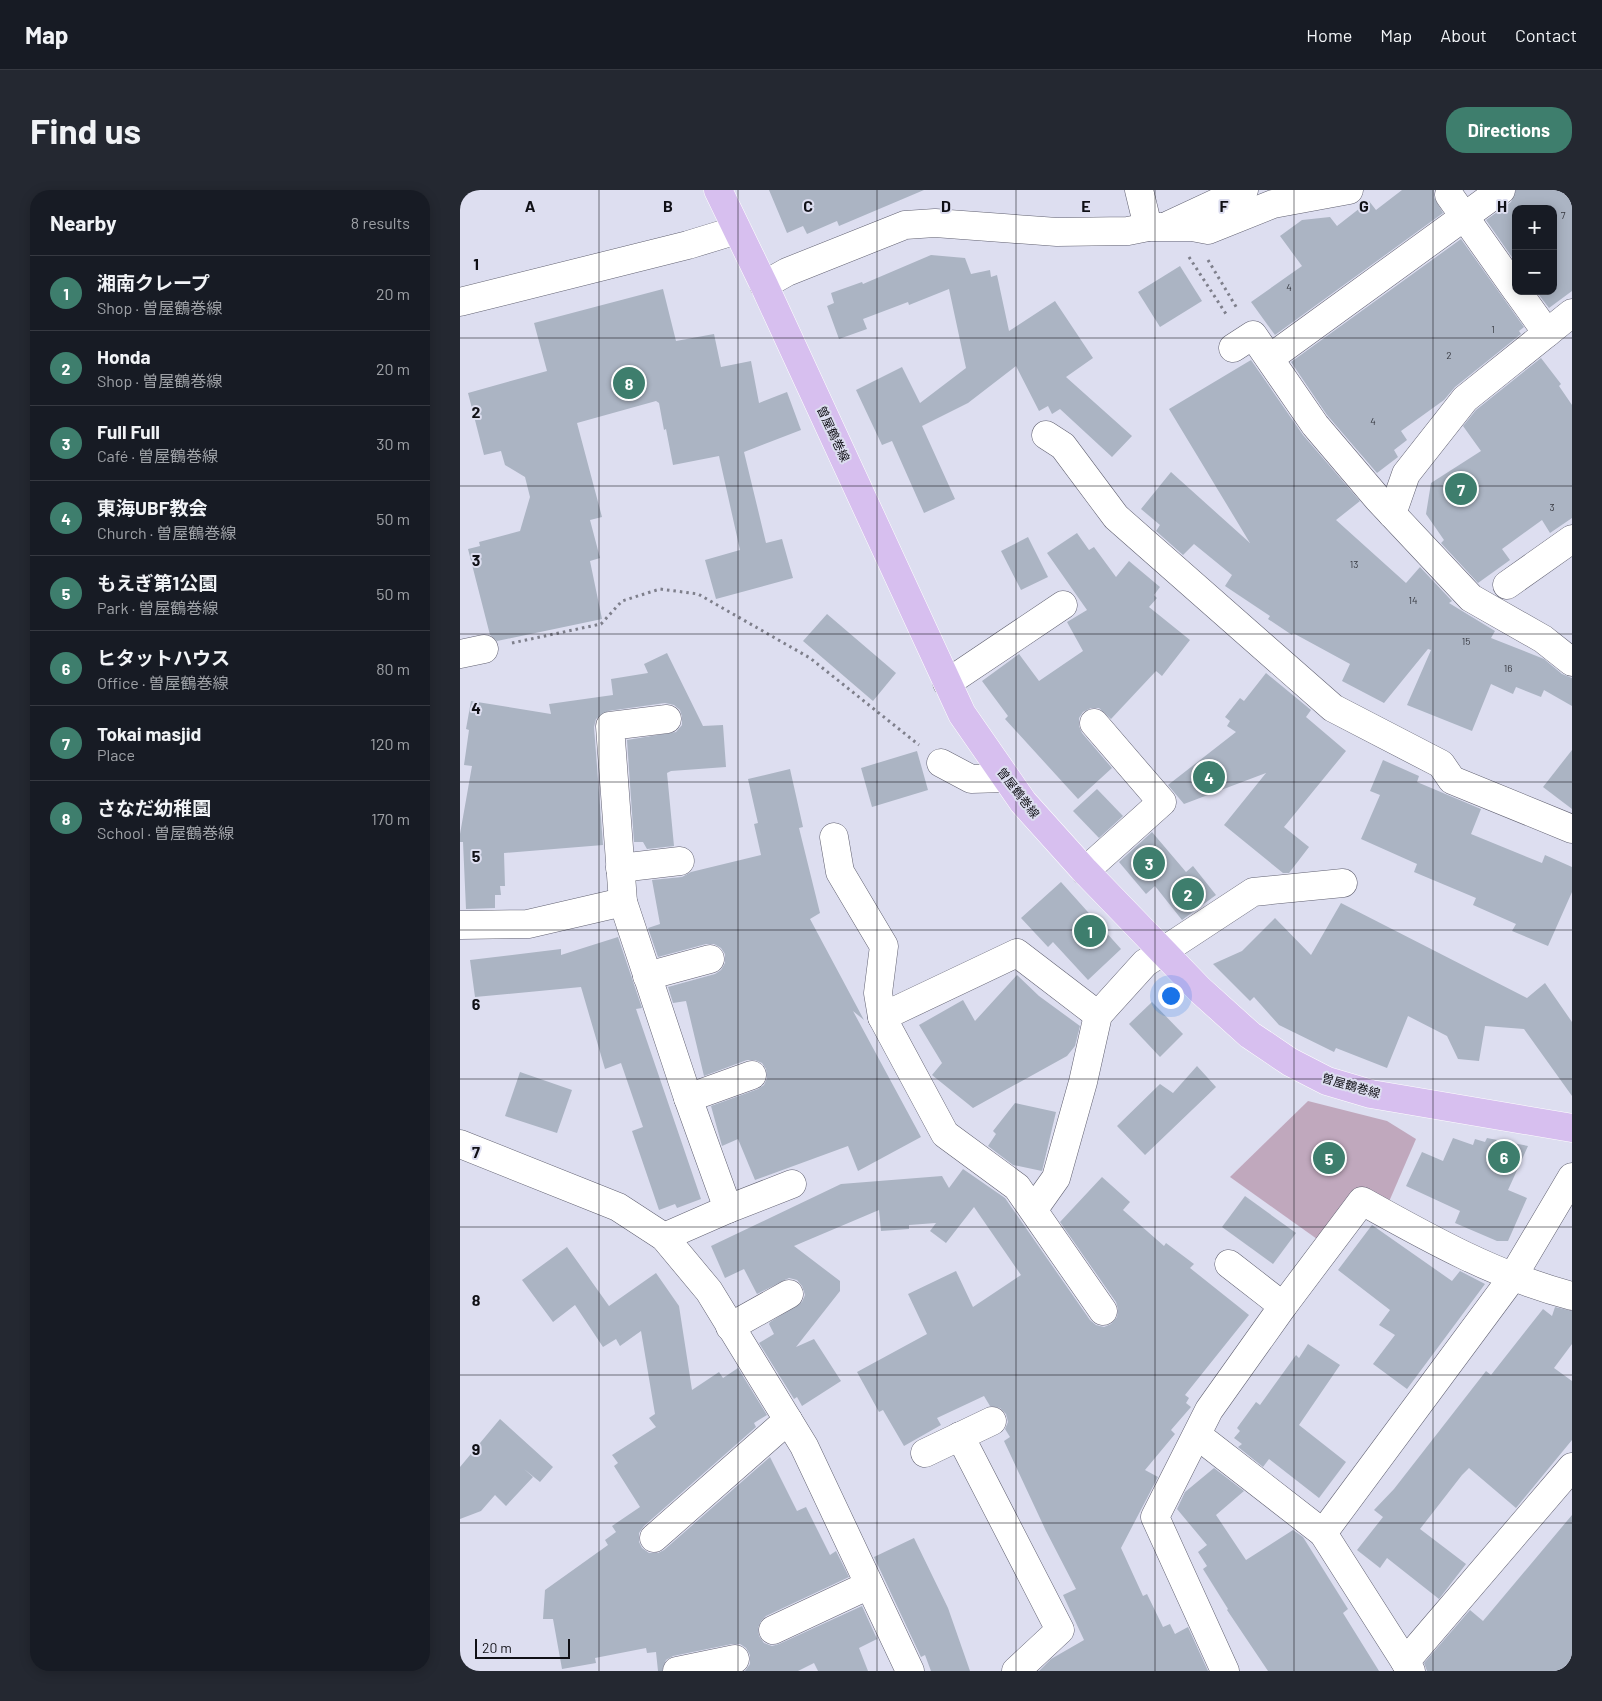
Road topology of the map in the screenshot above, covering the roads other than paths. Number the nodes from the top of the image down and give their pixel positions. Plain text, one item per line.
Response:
1 (718, 190) edge
2 (1139, 190) edge
3 (1244, 190) edge
4 (1349, 190) edge
5 (1502, 190) edge
6 (1449, 195) dead end
7 (1464, 217) junction
8 (1156, 228) junction
9 (737, 230) junction
10 (1512, 284) edge
11 (764, 285) junction
12 (1520, 295) edge
13 (460, 302) edge
14 (1572, 313) edge
15 (1547, 334) junction
16 (1243, 341) road end
17 (1270, 358) junction
18 (1046, 435) dead end
19 (1392, 514) junction
20 (1572, 539) edge
21 (1507, 585) dead end
22 (1063, 605) dead end
23 (1572, 662) edge
24 (948, 683) junction
25 (666, 719) dead end
26 (1094, 723) dead end
27 (941, 763) road end
28 (1004, 778) junction
29 (1572, 829) edge
30 (834, 837) dead end
31 (680, 861) dead end
32 (620, 868) junction
33 (1085, 870) junction
34 (1342, 883) dead end
35 (623, 902) junction
36 (460, 925) edge
37 (1163, 952) junction
38 (710, 958) dead end
39 (647, 976) junction
40 (1098, 1015) junction
41 (882, 1017) junction
42 (752, 1075) dead end
43 (688, 1098) junction
44 (1572, 1128) edge
45 (460, 1144) edge
46 (1572, 1177) edge
47 (792, 1184) dead end
48 (728, 1209) junction
49 (1034, 1209) junction
50 (664, 1237) junction
51 (1229, 1264) dead end
52 (1512, 1278) junction
53 (789, 1294) dead end
54 (1572, 1296) edge
55 (1283, 1306) junction
56 (1103, 1311) dead end
57 (730, 1326) junction
58 (788, 1420) junction
59 (992, 1421) dead end
60 (1197, 1435) junction
61 (960, 1436) junction
62 (925, 1453) dead end
63 (1572, 1467) edge
64 (1323, 1533) junction
65 (654, 1538) dead end
66 (869, 1585) junction
67 (773, 1630) dead end
68 (735, 1659) dead end
69 (1408, 1666) edge
70 (710, 1668) edge
71 (1024, 1669) edge
72 (677, 1671) edge
73 (910, 1671) edge
74 (1225, 1671) edge

1 - 9 main road, 曽屋鶴巻線
2 - 8 street
3 - 8 street
4 - 8 street
5 - 7 street
6 - 7 street
7 - 10 street
7 - 17 street
8 - 11 street
9 - 11 main road, 曽屋鶴巻線
9 - 13 street
11 - 24 main road, 曽屋鶴巻線
12 - 15 street
14 - 15 street
15 - 19 street
16 - 17 street
17 - 19 street
18 - 29 street
19 - 23 street
20 - 21 street
22 - 24 street
24 - 28 main road, 曽屋鶴巻線
25 - 32 street
26 - 33 street
27 - 28 street
28 - 33 main road, 曽屋鶴巻線
30 - 41 street
31 - 32 street
32 - 35 street
33 - 37 main road, 曽屋鶴巻線
34 - 37 street
35 - 36 street
35 - 39 street
37 - 40 street
37 - 44 main road, 曽屋鶴巻線
38 - 39 street
39 - 43 street
40 - 41 street
40 - 49 street
41 - 49 street
42 - 43 street
43 - 48 street
45 - 50 street
46 - 52 street
47 - 48 street
48 - 50 street
49 - 56 street
50 - 57 street
51 - 55 street
52 - 54 street
52 - 55 street
52 - 64 street
53 - 57 street
55 - 60 street
57 - 58 street
58 - 65 street
58 - 66 street
59 - 61 street
60 - 64 street
60 - 74 street
61 - 62 street
61 - 71 street
63 - 69 street
64 - 69 street
66 - 67 street
66 - 73 street
68 - 70 street
70 - 72 street

